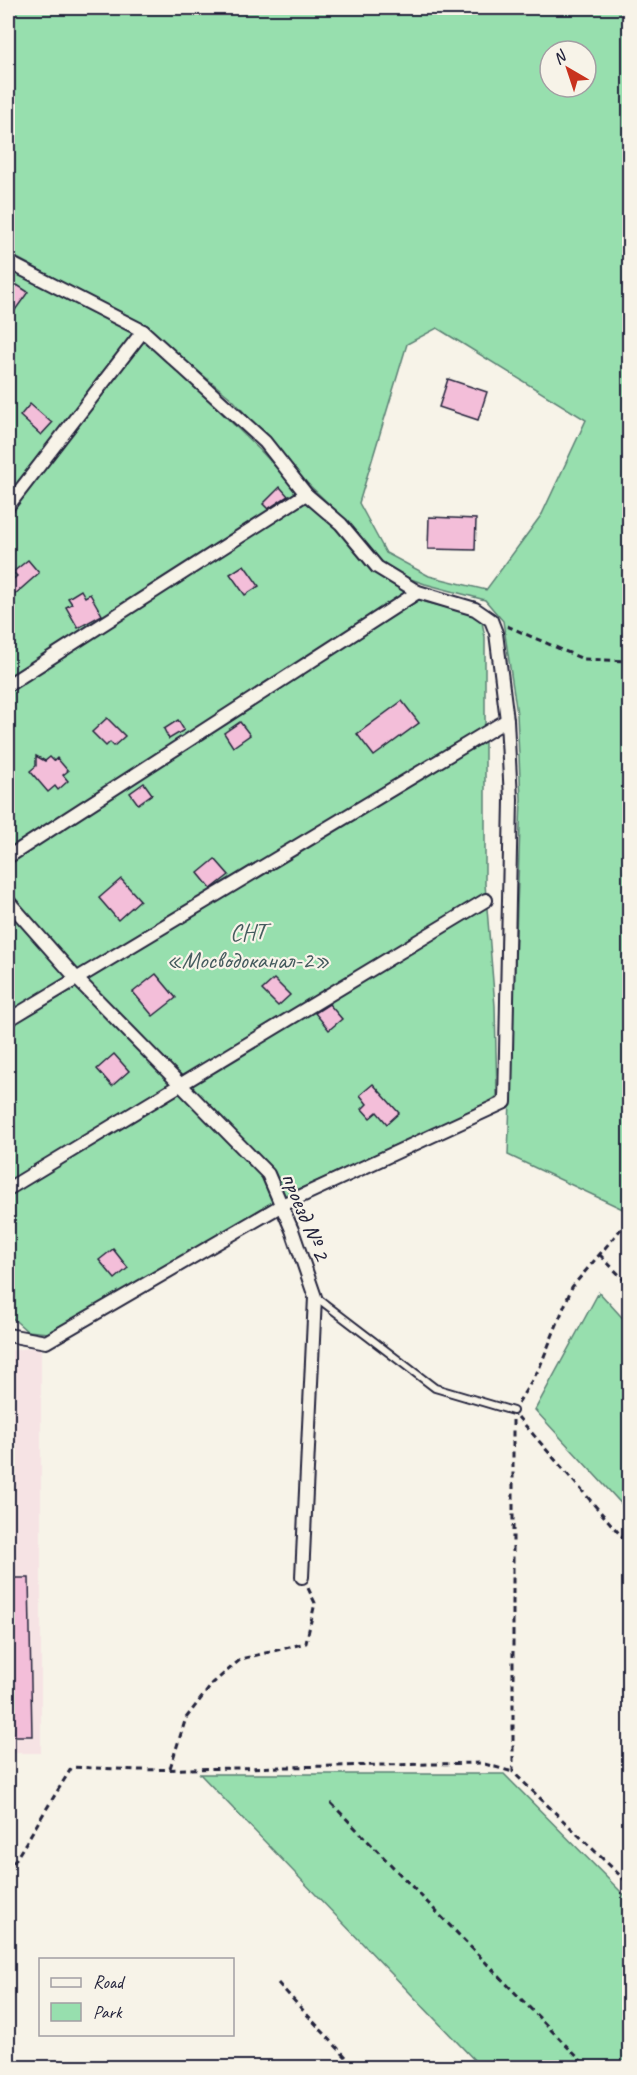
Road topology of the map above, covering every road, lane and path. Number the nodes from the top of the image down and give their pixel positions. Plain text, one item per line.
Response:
1 (8, 262) edge
2 (143, 331) junction
3 (306, 494) junction
4 (8, 506) edge
5 (418, 592) junction
6 (491, 620) junction
7 (630, 661) edge
8 (8, 685) edge
9 (507, 720) junction
10 (8, 857) edge
11 (486, 900) dead end
12 (8, 901) edge
13 (77, 980) junction
14 (8, 1020) edge
15 (180, 1087) junction
16 (8, 1189) edge
17 (282, 1205) junction
18 (621, 1229) dead end
19 (600, 1254) junction
20 (630, 1286) edge
21 (315, 1297) junction
22 (8, 1335) edge
23 (513, 1411) junction
24 (630, 1546) edge
25 (302, 1576) joint
26 (170, 1768) junction
27 (513, 1772) junction
28 (331, 1803) dead end
29 (8, 1872) edge
30 (630, 1885) edge
31 (278, 1983) dead end
32 (356, 2067) edge
33 (588, 2067) edge

1 - 2 street
2 - 3 street
2 - 4 street
3 - 5 street
3 - 8 street
5 - 6 street
5 - 10 street
6 - 7 path
6 - 9 street
9 - 13 street
9 - 17 street
11 - 15 street
12 - 13 street, проезд № 2
13 - 14 street
13 - 15 street, проезд № 2
15 - 16 street
15 - 17 street, проезд № 2
17 - 21 street, проезд № 2
17 - 22 street
18 - 19 path
19 - 20 path
19 - 23 path
21 - 23 lane
21 - 25 street, проезд № 2
23 - 24 path
23 - 27 path
25 - 26 path
26 - 27 path
26 - 29 path
27 - 30 path
28 - 33 path
31 - 32 path

